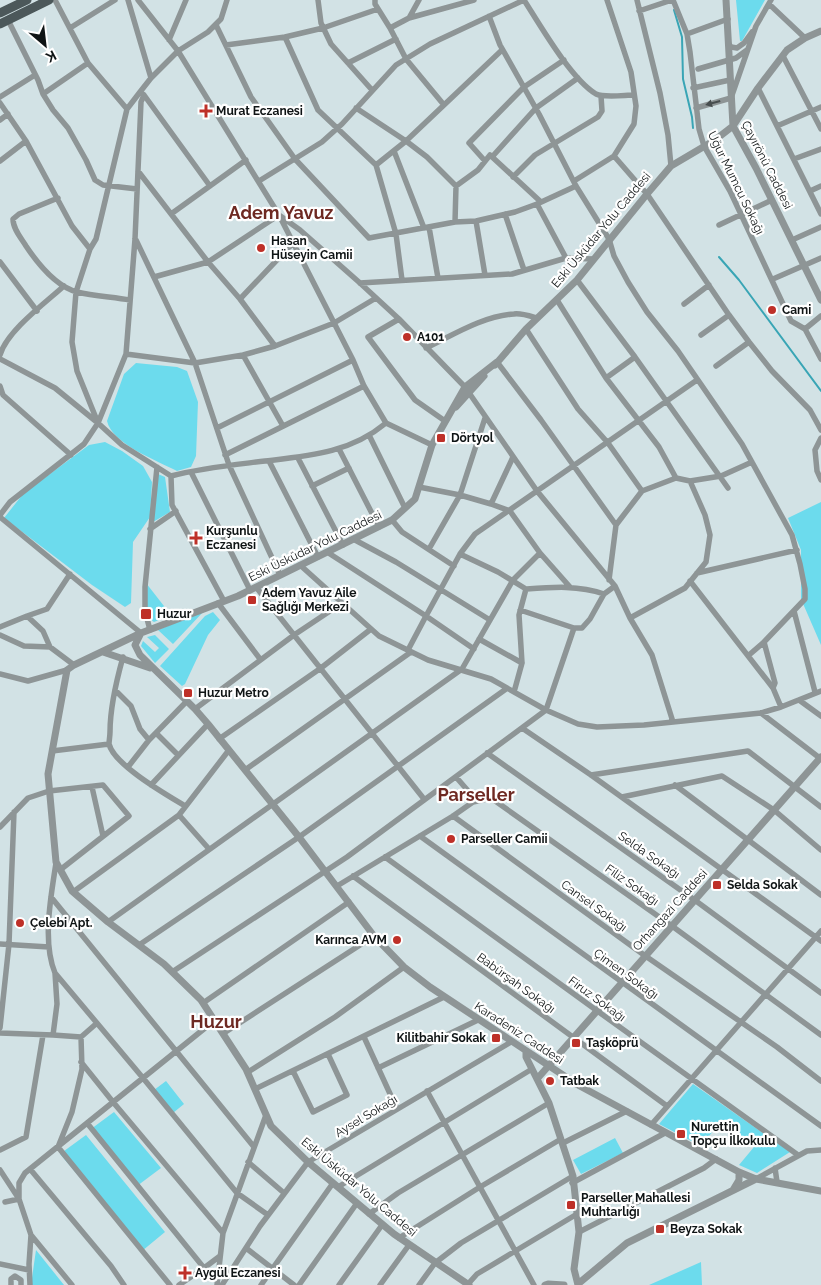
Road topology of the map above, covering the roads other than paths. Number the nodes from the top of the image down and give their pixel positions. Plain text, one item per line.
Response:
1 (27, 0) edge
2 (49, 0) edge
3 (55, 0) edge
4 (115, 0) edge
5 (128, 0) edge
6 (138, 0) edge
7 (186, 0) edge
8 (227, 0) edge
9 (318, 0) edge
10 (375, 0) edge
11 (419, 0) edge
12 (474, 0) edge
13 (524, 0) edge
14 (608, 0) edge
15 (637, 0) edge
16 (672, 0) edge
17 (726, 0) edge
18 (770, 2) edge
19 (378, 9) junction
20 (639, 11) junction
21 (0, 13) edge
22 (489, 16) junction
23 (409, 18) junction
24 (728, 19) junction
25 (4, 22) edge
26 (216, 25) junction
27 (756, 26) junction
28 (70, 28) junction
29 (323, 28) junction
30 (390, 28) junction
31 (821, 31) edge
32 (687, 34) junction
33 (285, 37) junction
34 (805, 38) junction
35 (169, 40) junction
36 (396, 40) junction
37 (728, 43) junction
38 (226, 45) junction
39 (750, 47) junction
40 (502, 50) junction
41 (178, 51) junction
42 (783, 56) junction
43 (406, 59) junction
44 (564, 60) junction
45 (728, 60) junction
46 (88, 63) junction
47 (348, 63) junction
48 (698, 69) dead end
49 (35, 75) junction
50 (151, 78) junction
51 (578, 78) junction
52 (730, 80) junction
53 (524, 87) junction
54 (693, 88) junction
55 (758, 88) junction
56 (372, 90) junction
57 (43, 94) junction
58 (142, 94) junction
59 (634, 95) junction
60 (601, 96) junction
61 (0, 97) edge
62 (731, 98) junction
63 (0, 102) edge
64 (444, 105) junction
65 (821, 107) edge
66 (356, 108) junction
67 (536, 108) junction
68 (696, 108) junction
69 (127, 109) junction
70 (811, 111) junction
71 (8, 114) junction
72 (0, 120) edge
73 (733, 126) junction
74 (777, 126) junction
75 (336, 129) junction
76 (821, 129) edge
77 (26, 141) junction
78 (406, 141) junction
79 (555, 144) junction
80 (704, 146) junction
81 (821, 149) edge
82 (394, 151) junction
83 (492, 156) junction
84 (614, 156) junction
85 (295, 159) junction
86 (246, 160) junction
87 (794, 160) junction
88 (0, 161) edge
89 (486, 161) junction
90 (376, 165) junction
91 (671, 166) junction
92 (138, 171) junction
93 (514, 177) junction
94 (259, 181) junction
95 (575, 184) junction
96 (108, 186) junction
97 (210, 186) junction
98 (456, 186) junction
99 (821, 186) edge
100 (137, 189) junction
101 (810, 191) junction
102 (647, 194) junction
103 (58, 198) junction
104 (772, 200) junction
105 (539, 203) junction
106 (171, 214) junction
107 (505, 214) junction
108 (741, 214) junction
109 (821, 214) edge
110 (279, 215) junction
111 (476, 221) junction
112 (455, 222) junction
113 (719, 225) dead end
114 (821, 227) edge
115 (426, 228) junction
116 (396, 234) junction
117 (135, 239) junction
118 (609, 239) junction
119 (792, 240) junction
120 (294, 242) junction
121 (90, 249) junction
122 (566, 258) junction
123 (821, 258) edge
124 (593, 259) junction
125 (0, 262) edge
126 (208, 262) junction
127 (804, 264) junction
128 (524, 270) junction
129 (485, 275) junction
130 (154, 277) junction
131 (438, 278) junction
132 (772, 279) junction
133 (402, 280) junction
134 (577, 280) junction
135 (360, 283) junction
136 (709, 285) junction
137 (64, 286) junction
138 (76, 292) junction
139 (376, 298) junction
140 (240, 299) junction
141 (130, 300) junction
142 (557, 300) junction
143 (821, 300) edge
144 (684, 304) dead end
145 (37, 310) junction
146 (729, 315) junction
147 (821, 316) edge
148 (537, 318) junction
149 (399, 319) junction
150 (334, 323) junction
151 (805, 328) junction
152 (526, 329) junction
153 (701, 335) dead end
154 (749, 342) junction
155 (275, 346) junction
156 (426, 348) junction
157 (126, 354) junction
158 (243, 355) junction
159 (0, 357) edge
160 (635, 357) junction
161 (821, 359) edge
162 (353, 360) junction
163 (497, 362) junction
164 (195, 363) junction
165 (716, 366) dead end
166 (606, 378) junction
167 (697, 380) junction
168 (0, 386) edge
169 (364, 386) junction
170 (467, 390) junction
171 (667, 401) junction
172 (269, 402) junction
173 (486, 418) junction
174 (445, 421) junction
175 (639, 421) junction
176 (98, 423) junction
177 (386, 423) junction
178 (283, 426) junction
179 (217, 428) junction
180 (821, 430) edge
181 (369, 435) junction
182 (821, 438) edge
183 (608, 443) junction
184 (432, 445) junction
185 (339, 449) junction
186 (226, 454) junction
187 (71, 455) junction
188 (513, 457) junction
189 (298, 458) junction
190 (269, 461) junction
191 (752, 462) junction
192 (229, 465) junction
193 (574, 466) junction
194 (157, 467) junction
195 (349, 468) junction
196 (191, 472) junction
197 (170, 476) junction
198 (721, 476) junction
199 (676, 478) junction
200 (821, 480) edge
201 (690, 481) junction
202 (312, 486) junction
203 (419, 487) junction
204 (728, 488) dead end
205 (537, 491) junction
206 (642, 492) junction
207 (460, 495) junction
208 (491, 504) junction
209 (405, 508) junction
210 (176, 511) junction
211 (510, 511) junction
212 (0, 516) edge
213 (392, 520) junction
214 (616, 525) junction
215 (379, 527) junction
216 (150, 529) junction
217 (355, 540) junction
218 (343, 545) junction
219 (428, 550) junction
220 (797, 550) junction
221 (327, 552) junction
222 (540, 553) junction
223 (460, 554) junction
224 (318, 557) junction
225 (300, 565) junction
226 (454, 566) junction
227 (697, 573) junction
228 (70, 574) junction
229 (280, 575) junction
230 (513, 580) junction
231 (609, 581) junction
232 (690, 581) junction
233 (614, 586) junction
234 (570, 587) junction
235 (253, 588) junction
236 (526, 589) junction
237 (440, 590) junction
238 (604, 594) junction
239 (221, 602) junction
240 (342, 604) junction
241 (520, 610) junction
242 (794, 611) junction
243 (27, 616) junction
244 (426, 616) junction
245 (630, 618) junction
246 (490, 620) junction
247 (0, 627) edge
248 (574, 628) junction
249 (371, 629) junction
250 (150, 630) junction
251 (141, 633) junction
252 (0, 635) edge
253 (294, 635) junction
254 (479, 640) junction
255 (764, 642) junction
256 (50, 647) junction
257 (474, 649) junction
258 (409, 651) junction
259 (103, 652) junction
260 (749, 655) junction
261 (124, 658) junction
262 (260, 659) junction
263 (522, 663) junction
264 (74, 664) junction
265 (321, 668) junction
266 (462, 669) junction
267 (67, 670) junction
268 (154, 670) junction
269 (0, 674) edge
270 (773, 688) junction
271 (506, 689) junction
272 (115, 690) junction
273 (514, 692) junction
274 (818, 692) edge
275 (345, 700) junction
276 (799, 700) junction
277 (187, 701) junction
278 (781, 707) junction
279 (195, 709) junction
280 (546, 710) junction
281 (761, 713) junction
282 (821, 716) edge
283 (673, 722) junction
284 (208, 724) junction
285 (522, 728) junction
286 (156, 733) junction
287 (372, 733) junction
288 (219, 739) junction
289 (149, 740) junction
290 (110, 744) junction
291 (229, 750) junction
292 (52, 751) junction
293 (487, 753) junction
294 (178, 755) junction
295 (821, 758) edge
296 (397, 766) junction
297 (128, 767) junction
298 (245, 770) junction
299 (591, 775) junction
300 (456, 777) junction
301 (151, 785) junction
302 (675, 785) junction
303 (92, 787) junction
304 (794, 787) junction
305 (49, 791) junction
306 (622, 797) junction
307 (424, 800) junction
308 (476, 800) junction
309 (272, 803) junction
310 (185, 806) junction
311 (821, 807) edge
312 (774, 810) junction
313 (14, 812) junction
314 (178, 815) junction
315 (453, 816) junction
316 (0, 827) edge
317 (103, 836) junction
318 (420, 836) junction
319 (300, 837) junction
320 (746, 841) junction
321 (209, 849) junction
322 (821, 850) edge
323 (385, 857) junction
324 (56, 862) junction
325 (60, 870) junction
326 (721, 870) junction
327 (326, 872) junction
328 (352, 876) junction
329 (337, 886) junction
330 (73, 892) junction
331 (821, 895) edge
332 (51, 897) junction
333 (696, 900) junction
334 (349, 902) junction
335 (108, 922) junction
336 (672, 926) junction
337 (821, 931) edge
338 (374, 936) junction
339 (818, 939) edge
340 (0, 944) edge
341 (9, 944) junction
342 (139, 945) junction
343 (49, 947) junction
344 (644, 955) junction
345 (404, 968) junction
346 (788, 969) junction
347 (172, 972) junction
348 (54, 973) junction
349 (622, 983) junction
350 (821, 993) edge
351 (766, 995) junction
352 (444, 997) junction
353 (203, 1003) junction
354 (596, 1010) junction
355 (215, 1020) junction
356 (478, 1020) junction
357 (742, 1022) junction
358 (97, 1023) junction
359 (0, 1028) edge
360 (0, 1033) edge
361 (224, 1033) junction
362 (43, 1035) junction
363 (53, 1035) junction
364 (821, 1035) edge
365 (81, 1037) junction
366 (364, 1037) junction
367 (573, 1037) junction
368 (511, 1042) junction
369 (176, 1051) junction
370 (526, 1051) junction
371 (716, 1051) junction
372 (328, 1054) junction
373 (81, 1062) junction
374 (548, 1066) junction
375 (378, 1068) junction
376 (532, 1069) junction
377 (292, 1071) junction
378 (248, 1072) junction
379 (143, 1078) junction
380 (537, 1079) junction
381 (692, 1079) junction
382 (821, 1081) edge
383 (255, 1089) junction
384 (426, 1091) junction
385 (113, 1102) junction
386 (549, 1103) junction
387 (667, 1106) junction
388 (397, 1109) junction
389 (628, 1111) junction
390 (266, 1115) junction
391 (443, 1122) junction
392 (87, 1123) junction
393 (651, 1125) junction
394 (821, 1126) edge
395 (666, 1133) junction
396 (562, 1141) junction
397 (58, 1147) junction
398 (254, 1147) junction
399 (0, 1150) edge
400 (821, 1150) edge
401 (462, 1155) junction
402 (798, 1155) junction
403 (716, 1159) junction
404 (248, 1162) junction
405 (308, 1162) junction
406 (775, 1168) junction
407 (30, 1169) junction
408 (0, 1170) edge
409 (739, 1172) junction
410 (756, 1179) junction
411 (572, 1180) junction
412 (777, 1182) junction
413 (335, 1185) junction
414 (480, 1188) junction
415 (732, 1190) junction
416 (821, 1191) edge
417 (237, 1193) junction
418 (284, 1193) junction
419 (19, 1199) junction
420 (5, 1202) dead end
421 (357, 1204) junction
422 (369, 1214) junction
423 (577, 1214) junction
424 (268, 1215) junction
425 (498, 1220) junction
426 (382, 1225) junction
427 (579, 1232) junction
428 (223, 1233) junction
429 (31, 1235) junction
430 (400, 1238) junction
431 (408, 1244) junction
432 (246, 1248) junction
433 (514, 1251) junction
434 (220, 1256) junction
435 (435, 1263) junction
436 (0, 1264) edge
437 (204, 1268) junction
438 (273, 1268) junction
439 (574, 1269) junction
440 (29, 1270) junction
441 (586, 1277) junction
442 (465, 1284) edge
443 (578, 1284) edge
444 (11, 1285) edge
445 (21, 1285) edge
446 (30, 1285) edge
447 (72, 1285) edge
448 (124, 1285) edge
449 (170, 1285) edge
450 (178, 1285) edge
451 (217, 1285) edge
452 (222, 1285) edge
453 (261, 1285) edge
454 (294, 1285) edge
455 (299, 1285) edge
456 (339, 1285) edge
457 (380, 1285) edge
458 (419, 1285) edge
459 (534, 1285) edge
460 (545, 1285) edge
461 (564, 1285) edge

1 - 21 main road
2 - 25 main road
3 - 28 street
4 - 28 street
5 - 50 street
6 - 35 street
7 - 35 street
8 - 26 street
9 - 29 street
10 - 19 street
11 - 23 street
12 - 23 street
13 - 22 street
13 - 44 street
14 - 59 street
15 - 20 street
16 - 20 street
16 - 32 street, Uğur Mumcu Sokağı
17 - 24 street, Çayırönü Caddesi
18 - 27 street
18 - 34 street
19 - 29 street
19 - 30 street
20 - 91 street
22 - 40 street
22 - 43 street
23 - 30 street
24 - 32 street
24 - 37 street, Çayırönü Caddesi
25 - 49 street
26 - 38 street
26 - 41 street
27 - 37 street
27 - 39 street
28 - 46 street
29 - 33 street
29 - 47 street
30 - 36 street
31 - 34 street, Eski Üsküdar Yolu Caddesi
32 - 54 street, Uğur Mumcu Sokağı
33 - 38 street
33 - 75 street
34 - 42 street, Eski Üsküdar Yolu Caddesi
35 - 41 street
36 - 43 street
36 - 47 street
37 - 45 street, Çayırönü Caddesi
38 - 85 street
39 - 45 street
39 - 62 street
40 - 53 street
40 - 64 street
41 - 50 street
41 - 86 street
42 - 55 street, Eski Üsküdar Yolu Caddesi
42 - 70 street
43 - 56 street
43 - 64 street
44 - 51 street
44 - 53 street
45 - 48 street
45 - 52 street, Çayırönü Caddesi
46 - 57 street
46 - 69 street
47 - 56 street
49 - 57 street
49 - 61 street
50 - 58 street
51 - 60 street
51 - 67 street
52 - 54 street
52 - 62 street, Çayırönü Caddesi
53 - 67 street
53 - 89 street
54 - 68 street, Uğur Mumcu Sokağı
55 - 73 street, Eski Üsküdar Yolu Caddesi
55 - 74 street
56 - 66 street
57 - 96 street
58 - 69 street
58 - 92 street
58 - 97 street
59 - 60 street
59 - 84 street
60 - 79 street
62 -> 68 street
62 - 73 street, Çayırönü Caddesi
63 - 71 street
64 - 78 street
65 - 70 street
66 - 75 street
66 - 78 street
67 - 79 street
67 - 83 street
68 - 80 street, Uğur Mumcu Sokağı
69 - 96 street
70 - 74 street
70 - 76 street
71 - 72 street
71 - 77 street
73 - 80 street, Eski Üsküdar Yolu Caddesi
73 - 104 street, Çayırönü Caddesi
74 - 87 street
75 - 85 street
75 - 90 street
77 - 88 street
77 - 103 street
78 - 82 street
78 - 98 street
79 - 93 street
79 - 95 street
80 - 91 street, Eski Üsküdar Yolu Caddesi
80 - 108 street, Uğur Mumcu Sokağı
81 - 87 street
82 - 90 street
82 - 115 street
83 - 89 street
83 - 93 street
84 - 95 street
84 - 102 street
85 - 94 street
85 - 116 street
86 - 94 street
86 - 97 street
87 - 101 street
89 - 98 street
90 - 116 street
91 - 102 street, Eski Üsküdar Yolu Caddesi
92 - 100 street
92 - 106 street
93 - 105 street
94 - 110 street
95 - 105 street
95 - 118 street
96 - 100 street
96 - 121 street
97 - 106 street
98 - 112 street
99 - 101 street
100 - 117 street
101 - 109 street
102 - 118 street, Eski Üsküdar Yolu Caddesi
102 - 136 street
103 - 121 street
103 - 137 street
104 - 108 street
104 - 119 street, Çayırönü Caddesi
105 - 107 street
105 - 122 street
106 - 126 street
107 - 111 street
107 - 128 street
108 - 113 street
108 - 132 street, Uğur Mumcu Sokağı
110 - 120 street
110 - 126 street
110 - 135 street
111 - 112 street
111 - 129 street
112 - 115 street
114 - 119 street
115 - 116 street
115 - 131 street
116 - 133 street
117 - 130 street
117 - 141 street
118 - 124 street, Eski Üsküdar Yolu Caddesi
118 - 167 street
119 - 127 street, Çayırönü Caddesi
120 - 140 street
120 - 150 street
121 - 138 street
122 - 124 street
122 - 128 street
123 - 127 street
124 - 134 street, Eski Üsküdar Yolu Caddesi
125 - 145 street
126 - 130 street
126 - 140 street
127 - 132 street
127 - 143 street, Çayırönü Caddesi
128 - 129 street
129 - 131 street
130 - 164 street
131 - 133 street
132 - 151 street, Uğur Mumcu Sokağı
133 - 135 street
134 - 142 street, Eski Üsküdar Yolu Caddesi
134 - 160 street
135 - 139 street
136 - 144 street
136 - 146 street
137 - 138 street
137 - 145 street
138 - 141 street
138 - 176 street
139 - 149 street
139 - 150 street
140 - 155 street
141 - 157 street
142 - 148 street, Eski Üsküdar Yolu Caddesi
142 - 166 street
145 - 159 street
146 - 153 street
146 - 154 street
147 - 151 street
148 - 152 street, Eski Üsküdar Yolu Caddesi
148 - 156 street
149 - 156 street
149 - 174 street
150 - 155 street
150 - 162 street
151 - 161 street, Uğur Mumcu Sokağı
152 - 163 street, Eski Üsküdar Yolu Caddesi
152 - 183 street
154 - 165 street
154 - 180 street
155 - 158 street
156 - 170 street
157 - 164 street
157 - 176 street
158 - 164 street
158 - 172 street
159 - 176 street
160 - 166 street
160 - 171 street
162 - 169 street
162 - 172 street
163 - 170 street, Eski Üsküdar Yolu Caddesi
163 - 193 street
164 - 179 street
166 - 175 street
167 - 171 street
167 - 191 street
168 - 187 street
169 - 177 street
169 - 178 street
170 - 173 street
170 - 174 street, Eski Üsküdar Yolu Caddesi
171 - 175 street
171 - 198 street
172 - 178 street
172 - 179 street
173 - 188 street
173 - 207 street
174 - 184 street, Eski Üsküdar Yolu Caddesi
175 - 183 street
175 - 199 street
176 - 187 street
176 - 194 street
177 - 181 street
177 - 184 street
178 - 186 street
179 - 186 street
181 - 185 street
181 - 209 street
182 - 200 street
183 - 193 street
183 - 206 street
184 - 203 street, Eski Üsküdar Yolu Caddesi
185 - 189 street
185 - 195 street
186 - 192 street
187 - 212 street
188 - 205 street
188 - 208 street
189 - 190 street
189 - 202 street
190 - 192 street
190 - 224 street
191 - 198 street
191 - 220 street
192 - 196 street
192 - 229 street
193 - 205 street
193 - 214 street
194 - 197 street
194 - 216 street
195 - 202 street
195 - 215 street
196 - 197 street
196 - 235 street
197 - 210 street
198 - 201 street
198 - 204 street
199 - 201 street
199 - 206 street
201 - 227 street
202 - 218 street
203 - 207 street
203 - 209 street, Eski Üsküdar Yolu Caddesi
205 - 211 street
205 - 231 street
206 - 214 street
207 - 208 street
207 - 219 street
208 - 211 street
209 - 213 street, Eski Üsküdar Yolu Caddesi
210 - 216 street
210 - 239 street
211 - 222 street
211 - 223 street
212 - 228 street
213 - 215 street, Eski Üsküdar Yolu Caddesi
213 - 219 street
214 - 231 street
215 - 217 street, Eski Üsküdar Yolu Caddesi
216 - 250 street
217 - 218 street, Eski Üsküdar Yolu Caddesi
217 - 237 street
218 - 221 street, Eski Üsküdar Yolu Caddesi
219 - 226 street
220 - 227 street
220 - 242 street
221 - 224 street, Eski Üsküdar Yolu Caddesi
221 - 244 street
222 - 230 street
222 - 234 street
223 - 226 street
223 - 230 street
224 - 225 street, Eski Üsküdar Yolu Caddesi
225 - 229 street, Eski Üsküdar Yolu Caddesi
225 - 240 street
226 - 237 street
227 - 232 street
228 - 243 street
228 - 251 street
229 - 235 street, Eski Üsküdar Yolu Caddesi
230 - 236 street
230 - 246 street
231 - 233 street
232 - 245 street
232 - 260 street
233 - 238 street
233 - 245 street
234 - 236 street
234 - 238 street
235 - 239 street, Eski Üsküdar Yolu Caddesi
235 - 253 street
236 - 241 street
237 - 244 street
237 - 246 street
238 - 248 street
239 - 250 street, Eski Üsküdar Yolu Caddesi
239 - 262 street
240 - 249 street
240 - 253 street
241 - 248 street
241 - 263 street
242 - 255 street
242 - 274 street
243 - 247 street
243 - 256 street
244 - 257 street
244 - 258 street
245 - 283 street
246 - 254 street
248 - 280 street
249 - 258 street
249 - 265 street
250 - 251 street, Eski Üsküdar Yolu Caddesi
251 - 259 street, Eski Üsküdar Yolu Caddesi
251 - 268 street
252 - 256 street
253 - 262 street
253 - 265 street
254 - 257 street
254 - 263 street
255 - 260 street
255 - 270 street
256 - 264 street
257 - 266 street
258 - 266 street
258 - 275 street
259 - 261 street
259 - 264 street, Eski Üsküdar Yolu Caddesi
260 - 270 street
261 - 268 street
261 - 272 street
262 - 279 street
263 - 273 street
264 - 267 street, Eski Üsküdar Yolu Caddesi
265 - 275 street
265 - 288 street
266 - 271 street
266 - 287 street
267 - 269 street
267 - 292 street, Eski Üsküdar Yolu Caddesi
268 - 277 street
270 - 278 street
271 - 273 street
271 - 296 street
272 - 289 street
272 - 290 street
273 - 280 street
274 - 276 street
275 - 287 street
275 - 298 street
276 - 278 street
276 - 282 street
277 - 279 street
277 - 286 street
278 - 281 street
279 - 284 street, Karadeniz Caddesi
280 - 283 street
280 - 285 street
281 - 283 street
281 - 295 street
284 - 288 street, Karadeniz Caddesi
284 - 294 street
285 - 293 street
285 - 299 street
286 - 289 street
286 - 294 street
287 - 296 street
287 - 309 street
288 - 291 street, Karadeniz Caddesi
289 - 297 street
290 - 292 street
290 - 297 street
291 - 298 street, Karadeniz Caddesi
291 - 310 street
292 - 305 street, Eski Üsküdar Yolu Caddesi
293 - 300 street
293 - 333 street, Selda Sokağı
294 - 301 street
295 - 304 street, Orhangazi Caddesi
296 - 307 street
296 - 319 street
297 - 301 street
298 - 309 street, Karadeniz Caddesi
299 - 304 street
299 - 306 street
300 - 307 street
300 - 308 street
301 - 310 street
302 - 306 street
302 - 312 street
302 - 320 street
303 - 305 street
303 - 317 street
303 - 317 street
304 - 311 street
304 - 312 street, Orhangazi Caddesi
305 - 313 street
305 - 324 street, Eski Üsküdar Yolu Caddesi
306 - 326 street
307 - 327 street
308 - 315 street
308 - 336 street, Filiz Sokağı
309 - 319 street, Karadeniz Caddesi
309 - 321 street
310 - 314 street
312 - 320 street, Orhangazi Caddesi
312 - 322 street
313 - 316 street
313 - 341 street
314 - 321 street
314 - 330 street
315 - 318 street
315 - 344 street, Cansel Sokağı
317 - 325 street
318 - 323 street
318 - 349 street, Çimen Sokağı
319 - 327 street, Karadeniz Caddesi
319 - 342 street
320 - 326 street, Orhangazi Caddesi
320 - 331 street
321 - 335 street
323 - 328 street
323 - 354 street, Firuz Sokağı
324 - 325 street, Eski Üsküdar Yolu Caddesi
324 - 332 street
325 - 330 street, Eski Üsküdar Yolu Caddesi
326 - 333 street, Orhangazi Caddesi
326 - 339 street
327 - 329 street, Karadeniz Caddesi
327 - 347 street
328 - 329 street
328 - 367 street, Babürşah Sokağı
329 - 334 street, Karadeniz Caddesi
330 - 335 street, Eski Üsküdar Yolu Caddesi
332 - 343 street
332 - 369 street
333 - 336 street, Orhangazi Caddesi
333 - 346 street, Selda Sokağı
334 - 338 street, Karadeniz Caddesi
334 - 353 street
335 - 342 street, Eski Üsküdar Yolu Caddesi
336 - 344 street, Orhangazi Caddesi
336 - 351 street, Filiz Sokağı
337 - 339 street
338 - 345 street, Karadeniz Caddesi
338 - 361 street
339 - 346 street
340 - 341 street
341 - 343 street
341 - 359 street
342 - 347 street, Eski Üsküdar Yolu Caddesi
343 - 348 street
344 - 349 street, Orhangazi Caddesi
344 - 357 street, Cansel Sokağı
345 - 352 street, Karadeniz Caddesi
345 - 378 street
346 - 350 street, Selda Sokağı
346 - 351 street
347 - 353 street, Eski Üsküdar Yolu Caddesi
348 - 358 street
348 - 363 street
349 - 354 street, Orhangazi Caddesi
349 - 371 street, Çimen Sokağı
351 - 357 street
351 - 364 street, Filiz Sokağı
352 - 356 street, Karadeniz Caddesi
352 - 366 street
353 - 355 street, Eski Üsküdar Yolu Caddesi
354 - 367 street, Orhangazi Caddesi
354 - 381 street, Firuz Sokağı
355 - 361 street, Eski Üsküdar Yolu Caddesi
355 - 369 street
356 - 368 street, Karadeniz Caddesi
356 - 375 street
357 - 371 street
357 - 382 street, Cansel Sokağı
358 - 365 street
358 - 379 street
360 - 362 street
361 - 378 street, Eski Üsküdar Yolu Caddesi
362 - 363 street
362 - 399 street
363 - 365 street
365 - 373 street
366 - 372 street
366 - 375 street
367 - 374 street, Orhangazi Caddesi
367 - 387 street, Babürşah Sokağı
368 - 370 street, Karadeniz Caddesi
368 - 384 street, Aysel Sokağı
369 - 379 street
369 - 398 street
370 - 374 street, Karadeniz Caddesi
370 - 376 street
371 - 381 street
371 - 394 street, Çimen Sokağı
372 - 377 street
372 - 377 street
373 - 385 street
373 - 397 street
374 - 380 street, Orhangazi Caddesi
374 - 389 street, Karadeniz Caddesi
375 - 388 street
376 - 380 street
376 - 391 street
377 - 383 street
378 - 383 street, Eski Üsküdar Yolu Caddesi
379 - 385 street
379 - 417 street
380 - 386 street
381 - 387 street
381 - 402 street, Firuz Sokağı
383 - 390 street, Eski Üsküdar Yolu Caddesi
384 - 388 street, Aysel Sokağı
384 - 391 street
385 - 392 street
385 - 428 street
386 - 396 street
386 - 401 street
387 - 393 street
388 - 405 street, Aysel Sokağı
389 - 393 street, Karadeniz Caddesi
389 - 396 street
390 - 398 street
390 - 405 street, Eski Üsküdar Yolu Caddesi
391 - 401 street
391 - 413 street
392 - 397 street
392 - 437 street
393 - 395 street, Karadeniz Caddesi
395 - 403 street, Karadeniz Caddesi
395 - 411 street
396 - 411 street
396 - 414 street
397 - 407 street
397 - 449 street
398 - 404 street
400 - 402 street
401 - 414 street
401 - 422 street
402 - 406 street
403 - 409 street, Karadeniz Caddesi
403 - 427 street
404 - 417 street
404 - 418 street
405 - 413 street, Eski Üsküdar Yolu Caddesi
405 - 418 street, Aysel Sokağı
406 - 410 street
406 - 412 street
407 - 419 street
407 - 448 street
408 - 419 street
409 - 410 street, Karadeniz Caddesi
409 - 415 street
410 - 412 street, Karadeniz Caddesi
410 - 415 street
411 - 423 street
411 - 425 street
412 - 416 street, Karadeniz Caddesi
413 - 421 street, Eski Üsküdar Yolu Caddesi
413 - 438 street
414 - 425 street
414 - 430 street
415 - 441 street
417 - 424 street
417 - 428 street
418 - 424 street, Aysel Sokağı
419 - 420 street
419 - 429 street
421 - 422 street, Eski Üsküdar Yolu Caddesi
421 - 455 street
422 - 426 street, Eski Üsküdar Yolu Caddesi
423 - 427 street
423 - 433 street
424 - 432 street, Aysel Sokağı
425 - 433 street
425 - 435 street
426 - 430 street, Eski Üsküdar Yolu Caddesi
426 - 456 street
427 - 439 street
428 - 434 street
429 - 440 street
429 - 447 street
430 - 431 street, Eski Üsküdar Yolu Caddesi
431 - 435 street, Eski Üsküdar Yolu Caddesi
431 - 457 street
432 - 438 street
432 - 452 street, Aysel Sokağı
433 - 442 street
433 - 459 street
434 - 437 street
434 - 451 street
435 - 442 street, Eski Üsküdar Yolu Caddesi
435 - 458 street
436 - 440 street
437 - 450 street
438 - 453 street
438 - 454 street
439 - 441 street
439 - 443 street
440 - 446 street
441 - 443 street
444 - 445 street
460 - 461 street

